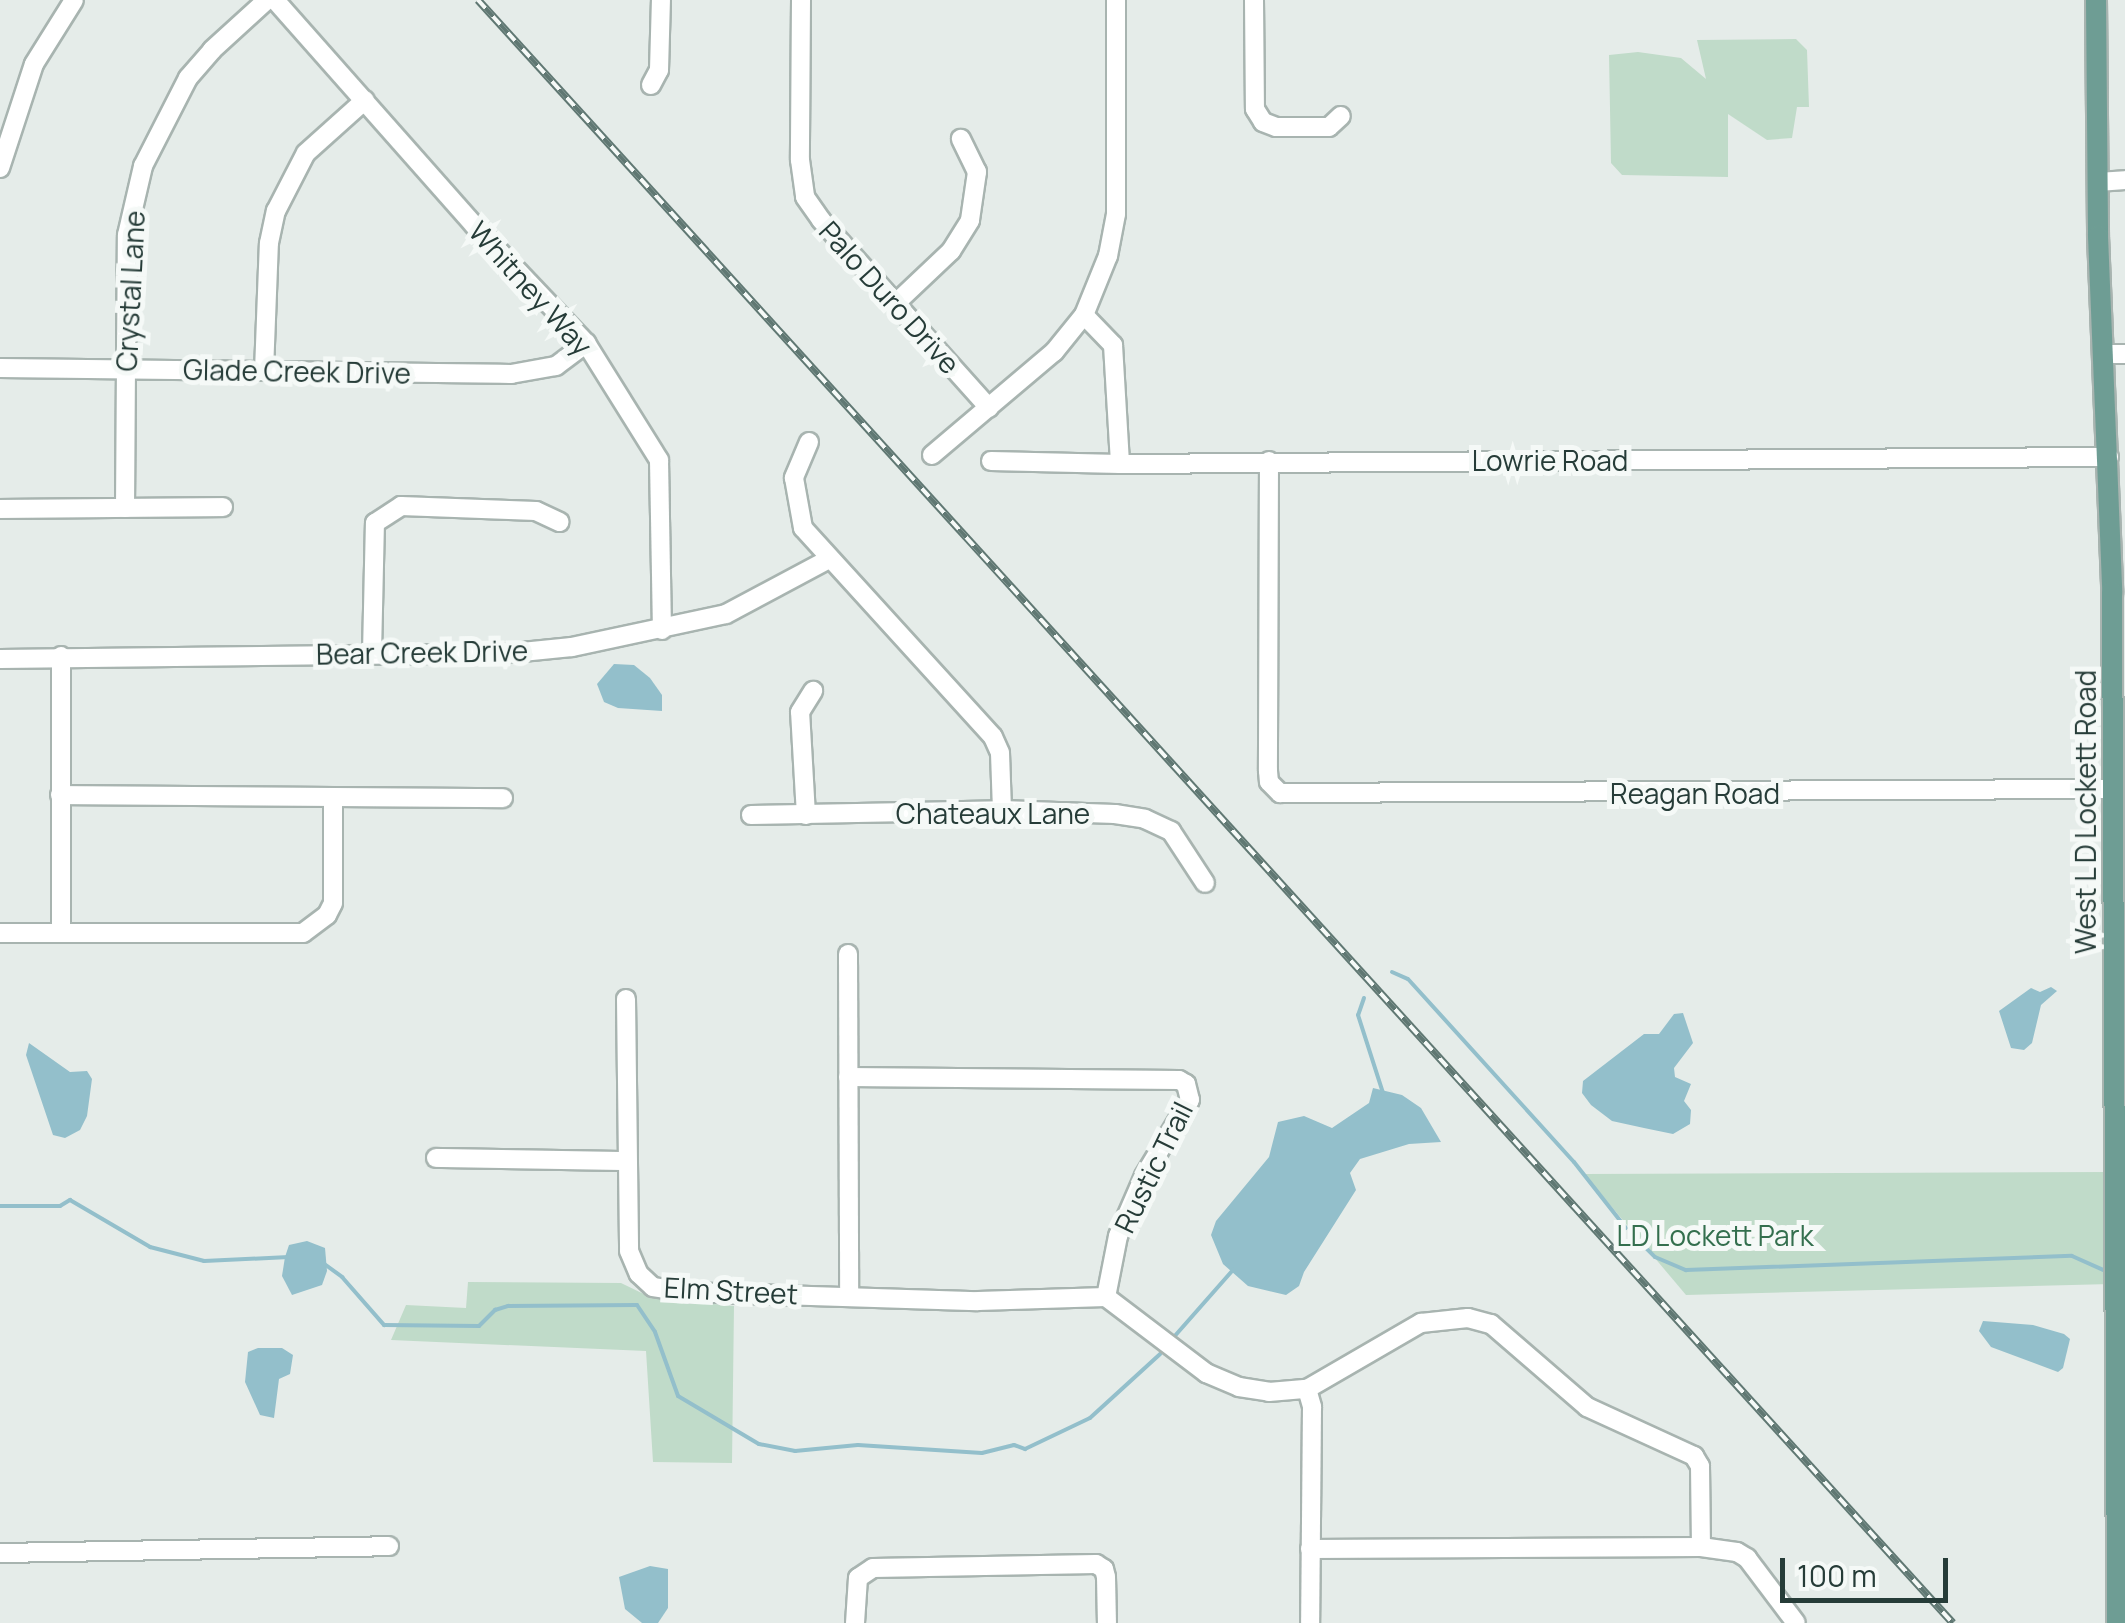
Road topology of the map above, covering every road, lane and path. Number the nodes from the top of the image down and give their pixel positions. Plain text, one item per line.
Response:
1 (74, 0) edge
2 (267, 0) edge
3 (275, 0) edge
4 (661, 0) edge
5 (802, 0) edge
6 (1116, 0) edge
7 (1254, 0) edge
8 (2096, 0) edge
9 (651, 85) dead end
10 (365, 100) junction
11 (1341, 116) dead end
12 (961, 139) dead end
13 (0, 168) edge
14 (2125, 180) edge
15 (2098, 182) junction
16 (896, 302) junction
17 (1084, 314) junction
18 (586, 343) junction
19 (2114, 354) edge
20 (0, 368) edge
21 (126, 369) junction
22 (264, 371) junction
23 (989, 408) junction
24 (809, 442) dead end
25 (932, 455) dead end
26 (2109, 456) junction
27 (991, 461) dead end
28 (1269, 461) junction
29 (1120, 464) junction
30 (223, 507) dead end
31 (125, 508) junction
32 (0, 509) edge
33 (560, 522) dead end
34 (828, 560) junction
35 (2119, 592) edge
36 (662, 630) junction
37 (372, 653) junction
38 (60, 656) junction
39 (0, 659) edge
40 (813, 691) dead end
41 (2113, 789) junction
42 (60, 794) junction
43 (333, 798) junction
44 (503, 798) dead end
45 (1002, 810) junction
46 (806, 814) junction
47 (751, 815) dead end
48 (2119, 844) edge
49 (1206, 883) dead end
50 (0, 933) edge
51 (60, 933) junction
52 (848, 954) dead end
53 (626, 999) dead end
54 (2120, 1017) edge
55 (848, 1077) junction
56 (436, 1158) dead end
57 (627, 1161) junction
58 (2120, 1201) edge
59 (848, 1295) junction
60 (1106, 1297) junction
61 (1306, 1389) junction
62 (2122, 1449) edge
63 (390, 1546) dead end
64 (1701, 1548) junction
65 (1310, 1550) junction
66 (0, 1554) edge
67 (856, 1623) edge
68 (1106, 1623) edge
69 (1310, 1623) edge
70 (1796, 1623) edge
71 (2117, 1623) edge

1 - 13 street
2 - 21 street, Crystal Lane
3 - 10 street, Whitney Way
4 - 9 street
5 - 16 street, Palo Duro Drive
6 - 17 street
7 - 11 street
8 - 15 main road, West L D Lockett Road
10 - 18 street, Whitney Way
10 - 22 street
12 - 16 street
14 - 15 street
15 - 19 main road, West L D Lockett Road
16 - 23 street, Palo Duro Drive
17 - 23 street
17 - 29 street
18 - 22 street, Glade Creek Drive
18 - 36 street, Whitney Way
19 - 26 main road, West L D Lockett Road
20 - 21 street, Glade Creek Drive
21 - 22 street, Glade Creek Drive
21 - 31 street, Crystal Lane
23 - 25 street
24 - 34 street
26 - 28 street, Lowrie Road
26 - 35 main road, West L D Lockett Road
27 - 29 street, Lowrie Road
28 - 29 street, Lowrie Road
28 - 41 street, Reagan Road
30 - 31 street
31 - 32 street
33 - 37 street
34 - 36 street, Bear Creek Drive
34 - 45 street
35 - 41 main road, West L D Lockett Road
36 - 37 street, Bear Creek Drive
37 - 38 street, Bear Creek Drive
38 - 39 street, Bear Creek Drive
38 - 42 street
40 - 46 street
41 - 48 main road, West L D Lockett Road
42 - 43 street
42 - 51 street
43 - 44 street
43 - 51 street
45 - 46 street, Chateaux Lane
45 - 49 street, Chateaux Lane
46 - 47 street, Chateaux Lane
48 - 54 main road, West L D Lockett Road
50 - 51 street
52 - 55 street
53 - 57 street, Elm Street
54 - 58 main road, West L D Lockett Road
55 - 59 street
55 - 60 street, Rustic Trail
56 - 57 street
57 - 59 street, Elm Street
58 - 62 main road, West L D Lockett Road
59 - 60 street, Elm Street
60 - 61 street
61 - 64 street
61 - 65 street
62 - 71 main road, West L D Lockett Road
63 - 66 street
64 - 65 street
64 - 70 street
65 - 69 street
67 - 68 street

